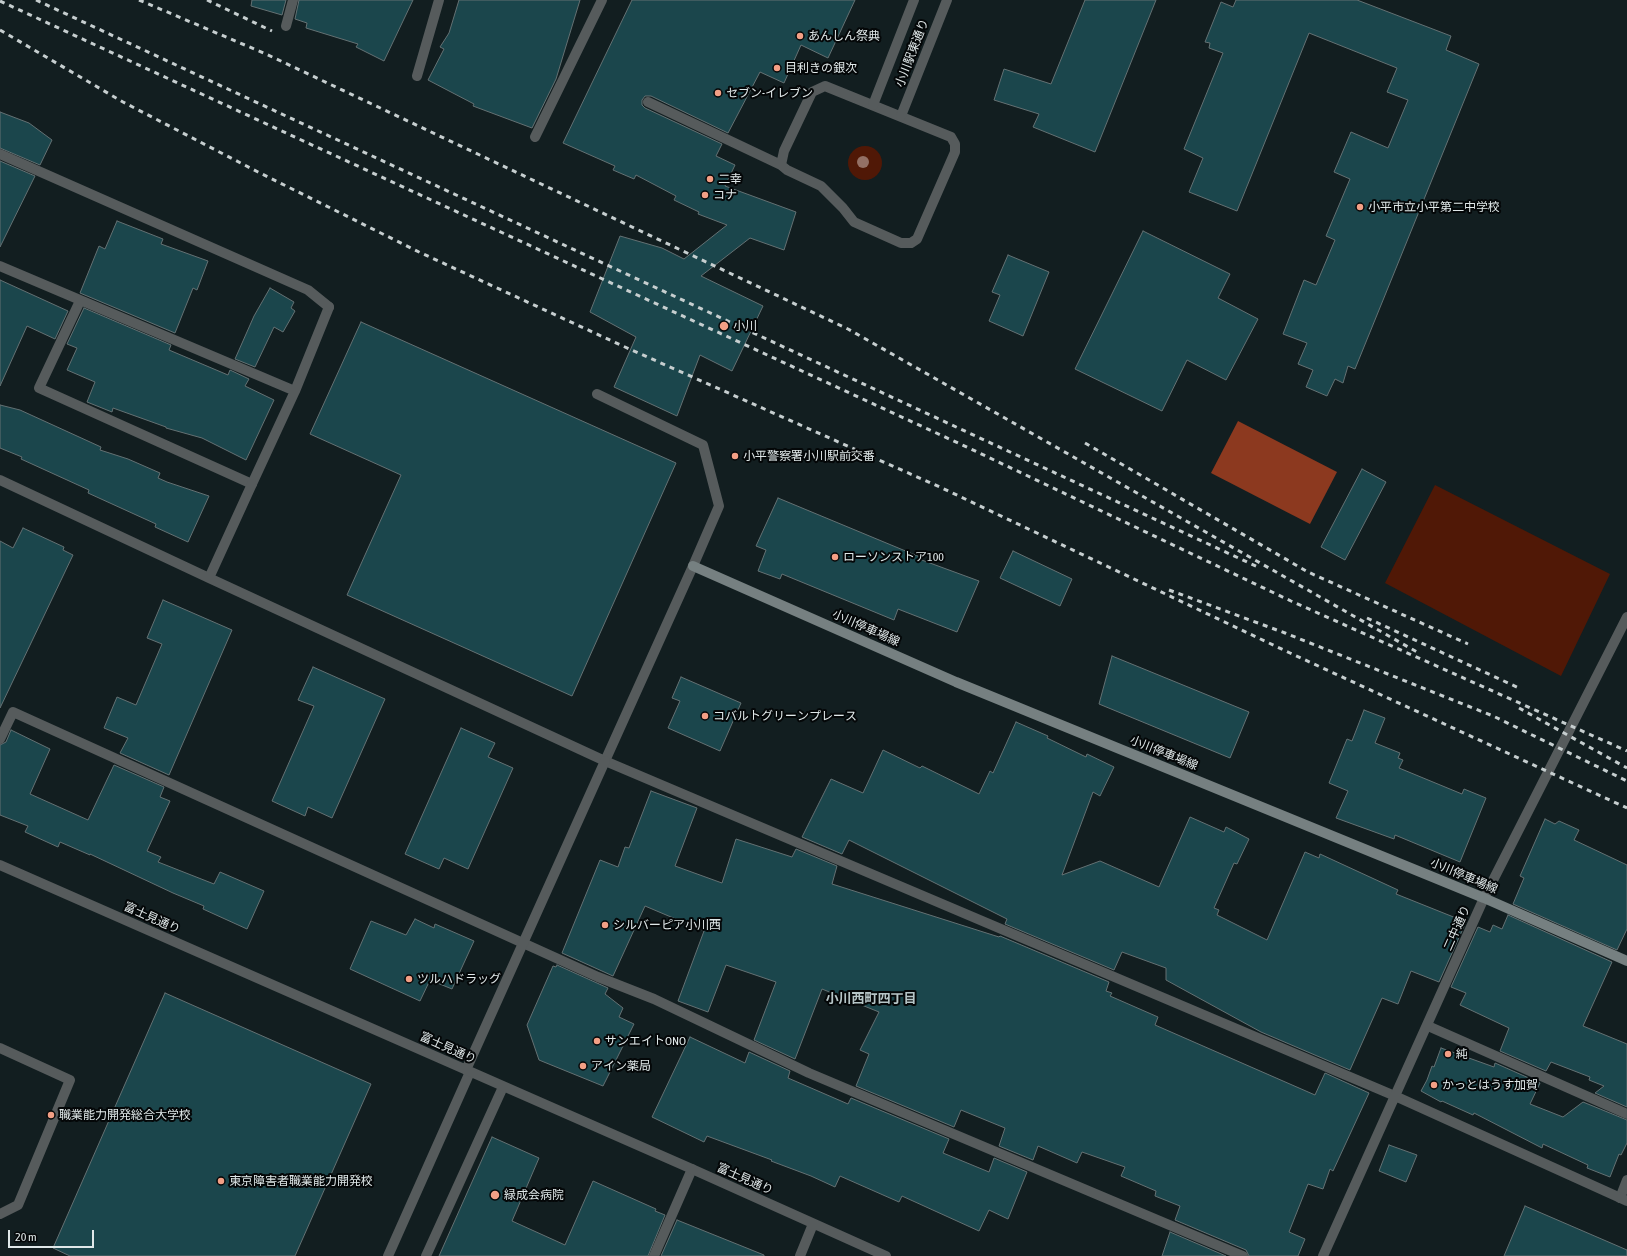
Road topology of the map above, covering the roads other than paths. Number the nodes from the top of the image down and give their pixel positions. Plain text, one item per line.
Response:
1 (293, 0) edge
2 (439, 0) edge
3 (602, 0) edge
4 (914, 0) edge
5 (947, 0) edge
6 (286, 26) dead end
7 (417, 76) dead end
8 (648, 102) dead end
9 (874, 105) junction
10 (901, 116) junction
11 (535, 137) dead end
12 (0, 154) edge
13 (781, 165) junction
14 (0, 266) edge
15 (80, 301) junction
16 (296, 391) junction
17 (597, 394) dead end
18 (0, 480) edge
19 (252, 484) junction
20 (693, 566) junction
21 (209, 578) junction
22 (1627, 617) edge
23 (0, 739) edge
24 (605, 761) junction
25 (0, 865) edge
26 (1484, 898) junction
27 (523, 942) junction
28 (1627, 961) edge
29 (1428, 1026) junction
30 (0, 1048) edge
31 (468, 1071) junction
32 (503, 1086) junction
33 (1395, 1096) junction
34 (1627, 1114) edge
35 (692, 1169) junction
36 (1627, 1180) edge
37 (1623, 1200) edge
38 (0, 1214) edge
39 (813, 1224) junction
40 (388, 1256) edge
41 (426, 1256) edge
42 (654, 1256) edge
43 (800, 1256) edge
44 (886, 1256) edge
45 (1243, 1256) edge
46 (1323, 1256) edge

1 - 6 street
2 - 7 street
3 - 11 street
4 - 9 street, 小川駅東通り
5 - 10 street, 小川駅東通り
8 - 13 street
9 - 10 street
9 - 13 street
10 - 13 street
12 - 16 street
14 - 15 street
15 - 16 street
15 - 19 street
16 - 19 street
17 - 20 street
18 - 21 street
19 - 21 street
20 - 24 street
20 - 26 main road, 小川停車場線
21 - 24 street
22 - 26 street, 二中通り
23 - 27 street
24 - 27 street
24 - 33 street
25 - 31 street, 富士見通り
26 - 28 main road, 小川停車場線
26 - 29 street, 二中通り
27 - 31 street
27 - 45 street
29 - 33 street, 二中通り
29 - 34 street
30 - 38 street
31 - 32 street, 富士見通り
31 - 40 street
32 - 35 street, 富士見通り
32 - 41 street
33 - 37 street
33 - 46 street, 二中通り
35 - 39 street, 富士見通り
35 - 42 street
36 - 37 street
39 - 43 street
39 - 44 street, 富士見通り

